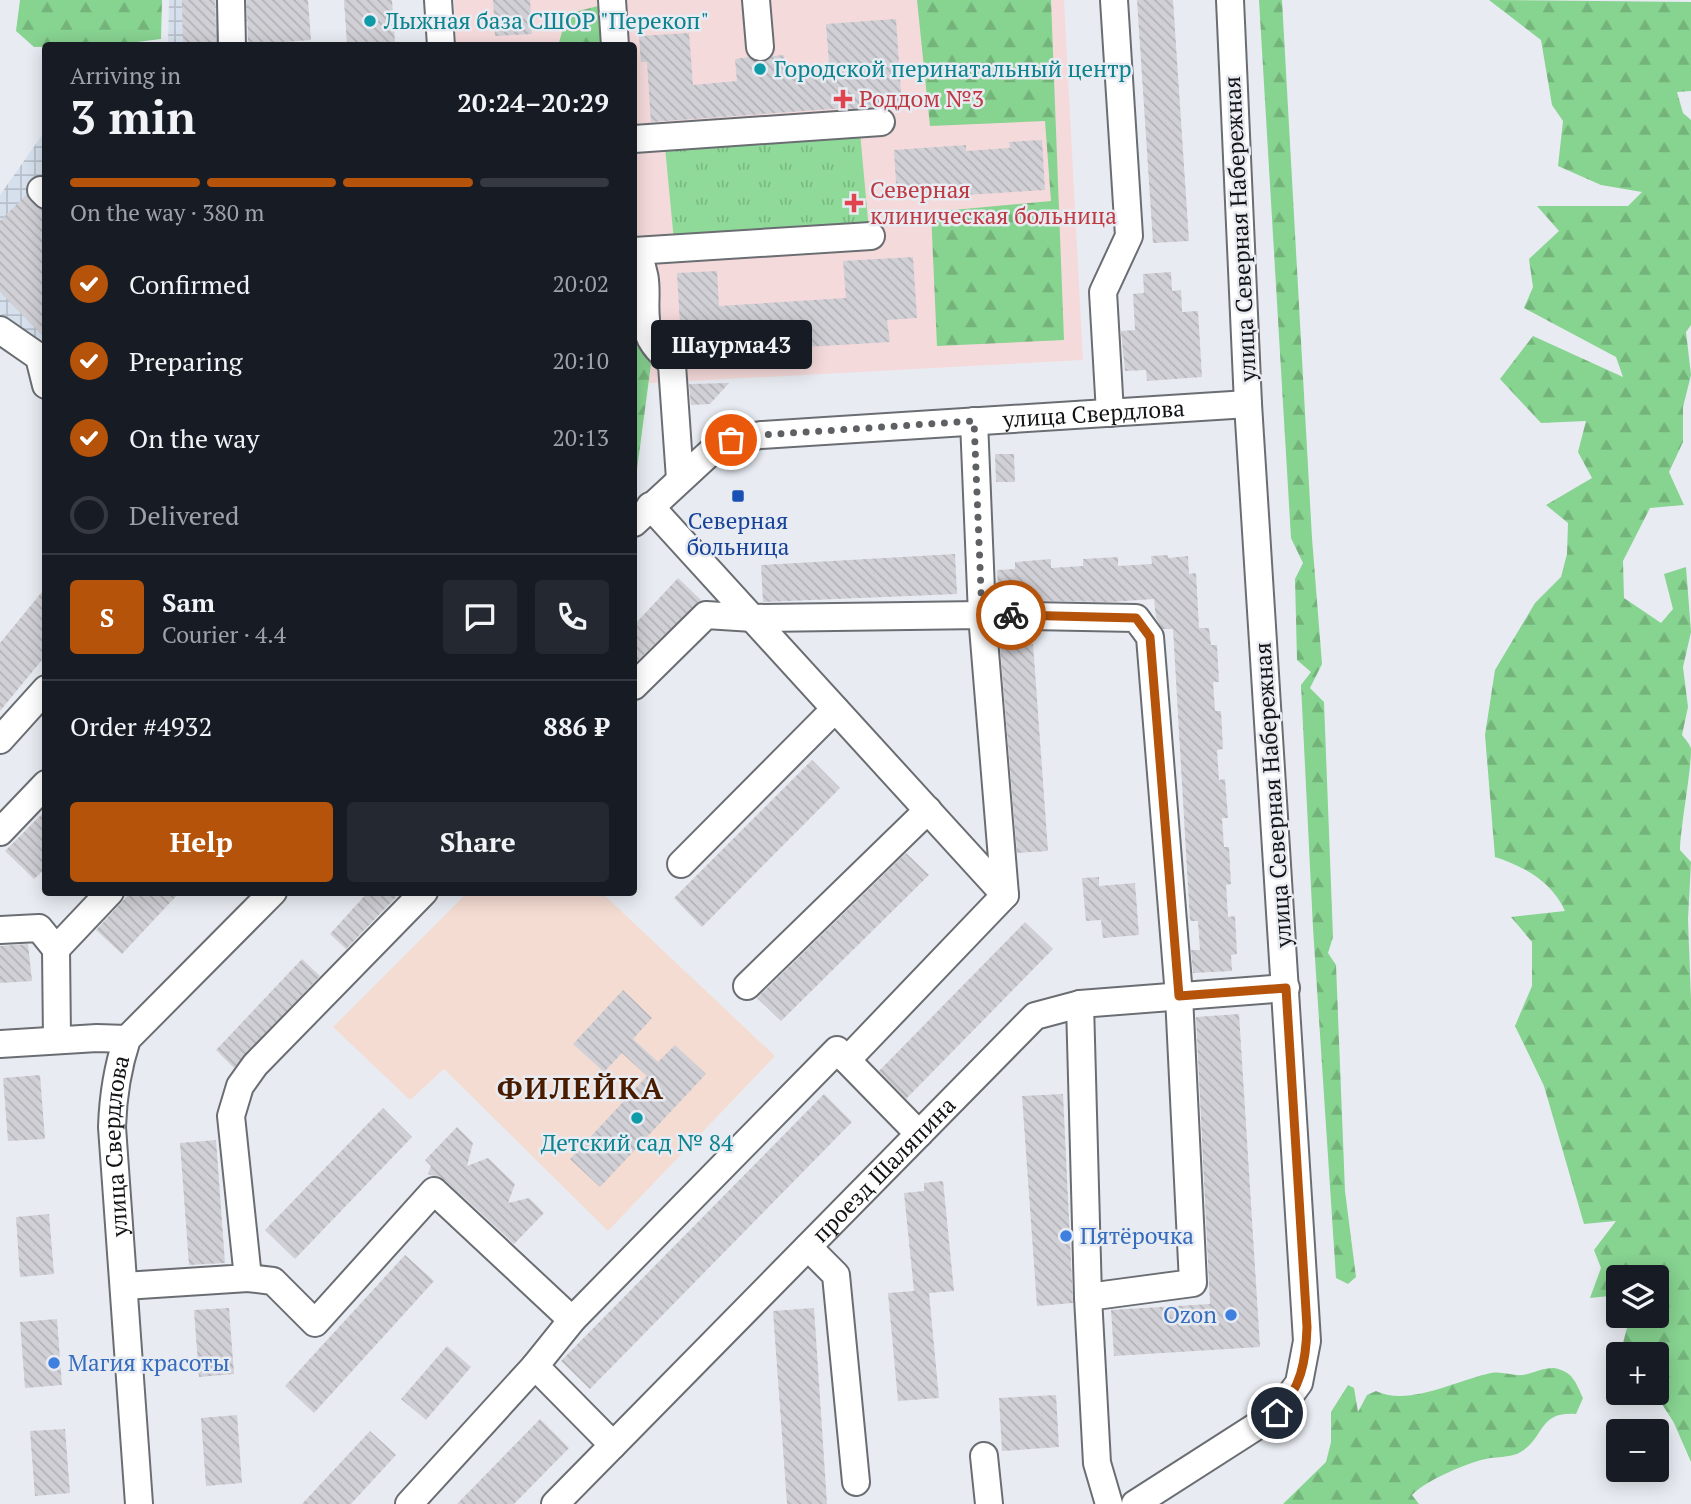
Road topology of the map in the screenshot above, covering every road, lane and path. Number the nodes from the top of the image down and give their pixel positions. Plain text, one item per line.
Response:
1 (231, 0) edge
2 (438, 0) edge
3 (612, 0) edge
4 (756, 0) edge
5 (1114, 0) edge
6 (1230, 0) edge
7 (232, 42) edge
8 (441, 42) edge
9 (615, 42) edge
10 (760, 47) dead end
11 (881, 122) dead end
12 (637, 139) edge
13 (872, 236) dead end
14 (637, 251) edge
15 (637, 257) edge
16 (0, 330) edge
17 (42, 370) edge
18 (1248, 404) junction
19 (1110, 413) junction
20 (974, 421) junction
21 (680, 479) junction
22 (642, 514) edge
23 (982, 615) junction
24 (753, 618) junction
25 (637, 683) edge
26 (42, 693) edge
27 (835, 709) junction
28 (0, 740) edge
29 (42, 788) edge
30 (928, 810) junction
31 (0, 832) edge
32 (681, 864) dead end
33 (1005, 895) junction
34 (106, 896) edge
35 (268, 896) edge
36 (420, 896) edge
37 (0, 930) edge
38 (56, 949) junction
39 (747, 986) dead end
40 (1286, 988) junction
41 (1179, 996) junction
42 (1080, 1004) junction
43 (57, 1039) junction
44 (127, 1039) junction
45 (0, 1044) edge
46 (847, 1060) junction
47 (919, 1134) junction
48 (808, 1247) junction
49 (248, 1279) junction
50 (124, 1286) junction
51 (1088, 1297) junction
52 (572, 1320) junction
53 (535, 1366) junction
54 (613, 1445) junction
55 (984, 1456) dead end
56 (856, 1482) dead end
57 (139, 1504) edge
58 (409, 1504) edge
59 (555, 1504) edge
60 (989, 1504) edge
61 (1109, 1504) edge
62 (1137, 1504) edge

1 - 7 street
2 - 8 street
3 - 9 street
4 - 10 street
5 - 19 street
6 - 18 street, улица Северная Набережная
11 - 12 street
13 - 14 street
15 - 21 street
16 - 17 street
18 - 19 street, улица Свердлова
18 - 40 street, улица Северная Набережная
19 - 20 street, улица Свердлова
20 - 21 street, улица Свердлова
20 - 23 street
21 - 22 street, улица Свердлова
22 - 24 street
23 - 24 street
23 - 33 street
23 - 41 street
24 - 25 street
24 - 27 street
26 - 28 street
27 - 30 street
27 - 32 street
29 - 31 street
30 - 33 street
30 - 39 street
33 - 46 street
34 - 38 street
35 - 44 street, улица Свердлова
36 - 49 street
37 - 38 street
38 - 43 street
40 - 41 street, проезд Шаляпина
40 - 62 street, улица Северная Набережная
41 - 42 street, проезд Шаляпина
41 - 51 street
42 - 47 street, проезд Шаляпина
42 - 51 street
43 - 44 street
43 - 45 street
44 - 50 street, улица Свердлова
46 - 47 street
46 - 52 street
47 - 48 street, проезд Шаляпина
48 - 54 street, проезд Шаляпина
48 - 56 street
49 - 50 street
49 - 52 street
50 - 57 street, улица Свердлова
51 - 61 street
52 - 53 street
53 - 54 street
53 - 58 street
54 - 59 street, проезд Шаляпина
55 - 60 street

